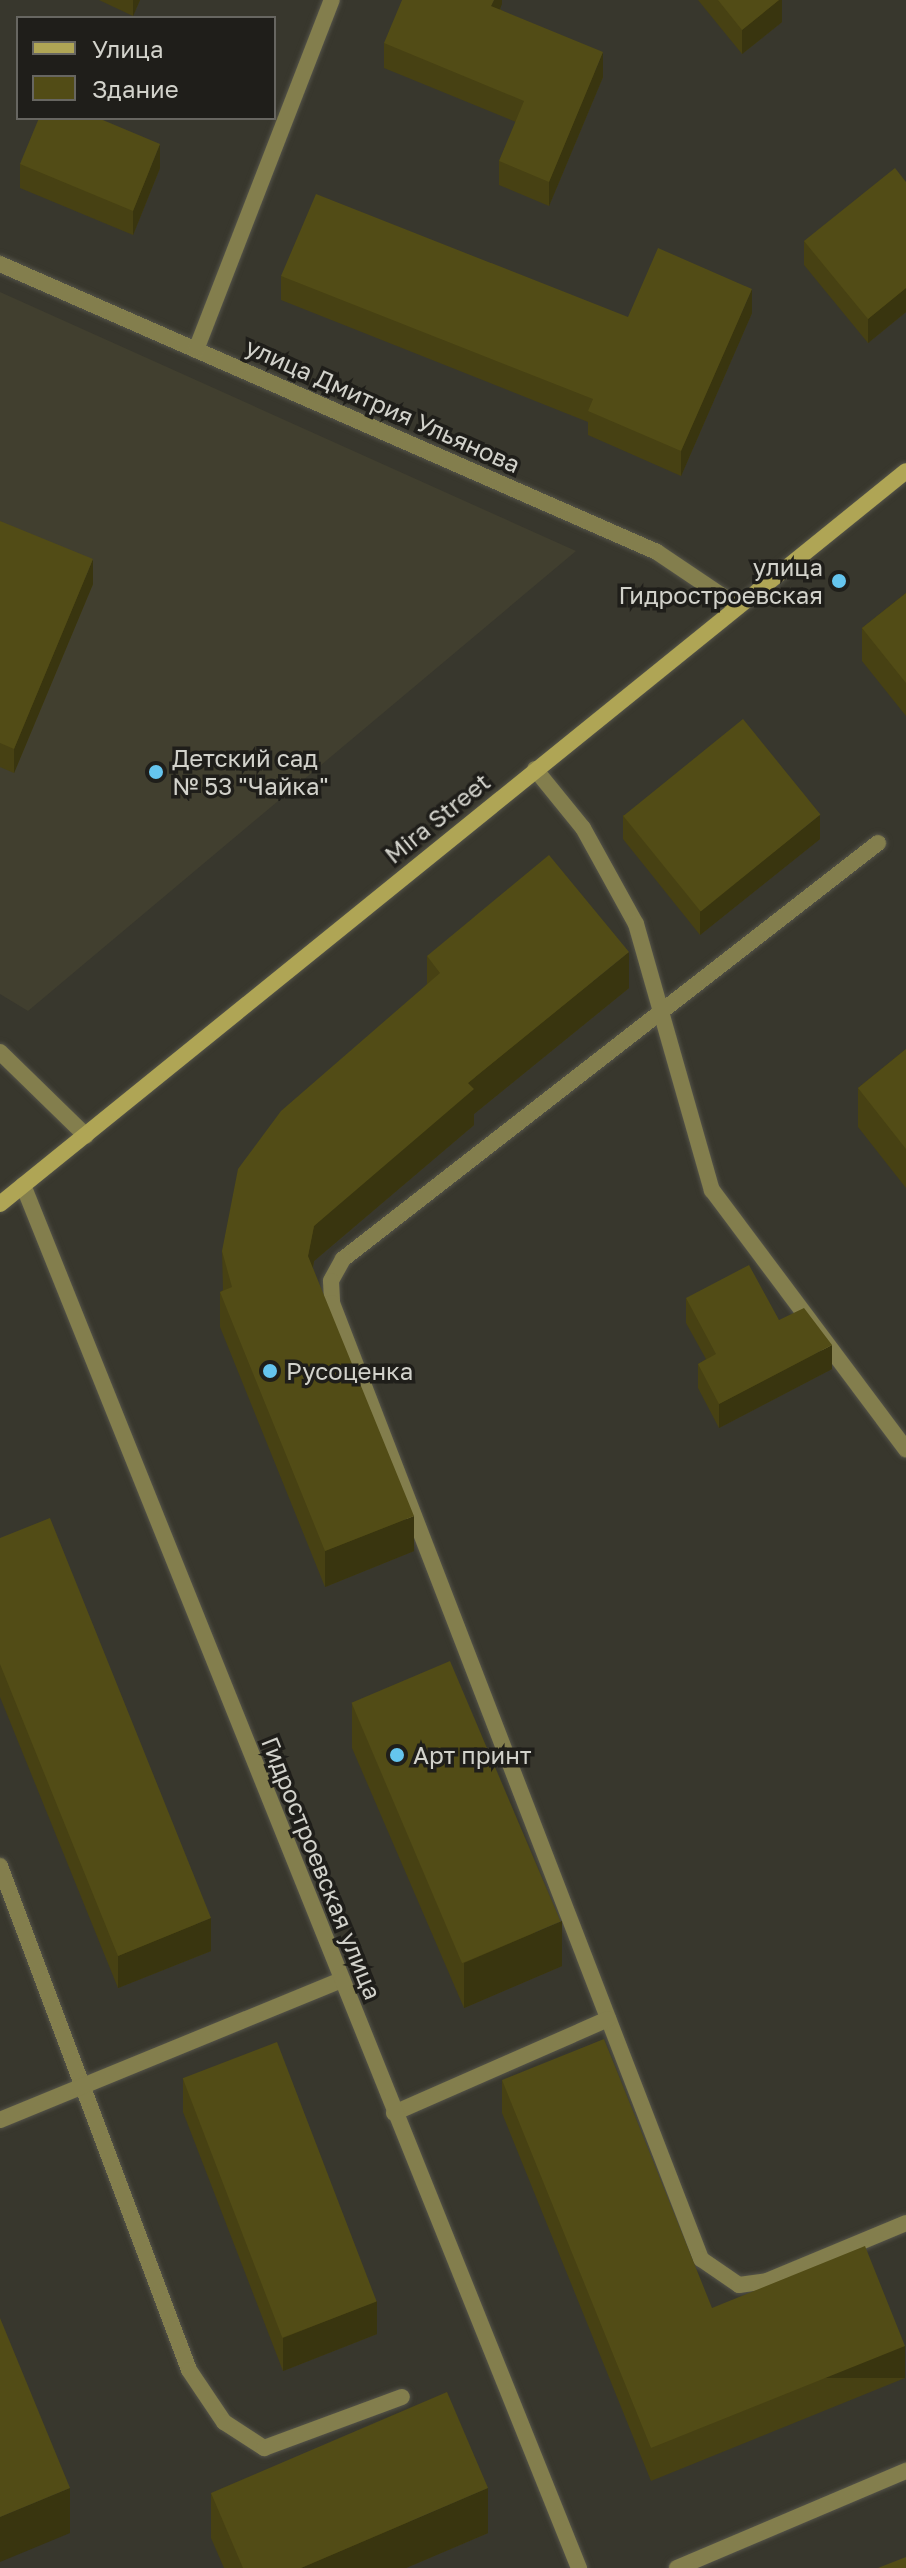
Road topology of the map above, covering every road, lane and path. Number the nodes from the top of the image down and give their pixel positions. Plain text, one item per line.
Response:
1 (332, 0) edge
2 (0, 264) edge
3 (196, 350) junction
4 (906, 471) edge
5 (737, 606) junction
6 (535, 769) junction
7 (878, 843) dead end
8 (659, 1014) junction
9 (0, 1052) edge
10 (86, 1136) junction
11 (23, 1185) junction
12 (0, 1204) edge
13 (906, 1449) edge
14 (0, 1866) edge
15 (341, 1980) junction
16 (608, 2019) junction
17 (83, 2087) junction
18 (394, 2113) junction
19 (0, 2120) edge
20 (906, 2223) edge
21 (402, 2397) dead end
22 (906, 2471) edge
23 (579, 2568) edge
24 (677, 2568) edge

1 - 3 street
2 - 3 street, улица Дмитрия Ульянова
3 - 5 street, улица Дмитрия Ульянова
4 - 5 main road, Mira Street
5 - 6 main road, Mira Street
6 - 8 street
6 - 10 main road, Mira Street
7 - 8 street
8 - 13 street
8 - 16 street
9 - 10 street
10 - 11 main road, Mira Street
11 - 12 main road, Mira Street
11 - 15 street, Гидростроевская улица
14 - 17 street
15 - 17 street
15 - 18 street, Гидростроевская улица
16 - 18 street
16 - 20 street
17 - 19 street
17 - 21 street
18 - 23 street, Гидростроевская улица
22 - 24 street

